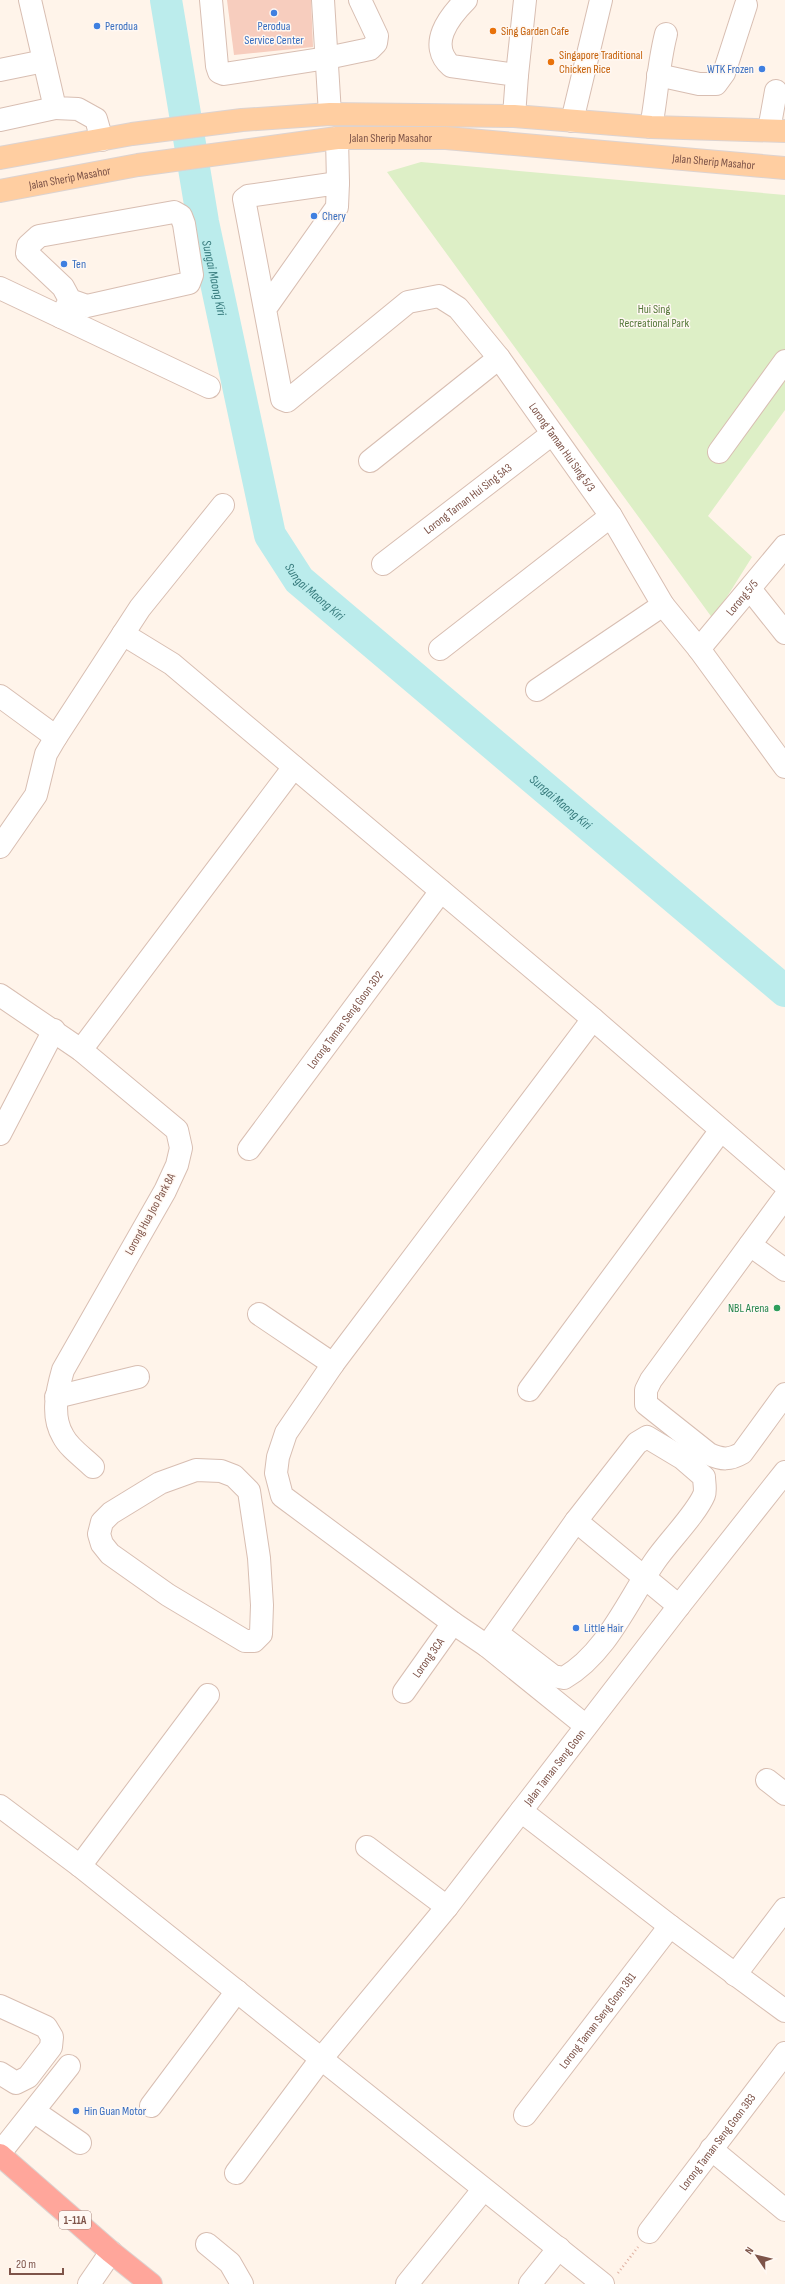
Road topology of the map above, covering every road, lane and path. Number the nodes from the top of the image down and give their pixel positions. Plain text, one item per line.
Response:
1 (30, 0) edge
2 (211, 0) edge
3 (323, 0) edge
4 (360, 0) edge
5 (466, 0) edge
6 (525, 0) edge
7 (601, 0) edge
8 (746, 5) dead end
9 (666, 34) dead end
10 (327, 58) junction
11 (44, 61) junction
12 (0, 70) edge
13 (517, 74) junction
14 (658, 75) junction
15 (776, 91) dead end
16 (55, 108) junction
17 (330, 114) junction
18 (514, 116) junction
19 (0, 120) edge
20 (572, 121) junction
21 (651, 127) junction
22 (777, 130) edge
23 (337, 138) junction
24 (102, 140) junction
25 (0, 158) edge
26 (785, 168) edge
27 (338, 183) junction
28 (0, 191) edge
29 (0, 288) edge
30 (65, 308) junction
31 (265, 309) junction
32 (499, 358) junction
33 (785, 361) edge
34 (209, 387) dead end
35 (552, 434) junction
36 (719, 452) dead end
37 (370, 461) dead end
38 (223, 505) dead end
39 (612, 516) junction
40 (785, 546) edge
41 (383, 564) dead end
42 (750, 589) junction
43 (663, 605) junction
44 (785, 633) edge
45 (123, 634) junction
46 (440, 649) dead end
47 (699, 649) junction
48 (537, 690) dead end
49 (0, 696) edge
50 (56, 737) junction
51 (294, 767) junction
52 (785, 767) edge
53 (0, 847) edge
54 (441, 892) junction
55 (0, 995) edge
56 (593, 1019) junction
57 (54, 1030) junction
58 (80, 1050) junction
59 (721, 1130) junction
60 (0, 1134) edge
61 (249, 1149) dead end
62 (785, 1185) edge
63 (785, 1197) edge
64 (750, 1245) junction
65 (785, 1270) edge
66 (259, 1314) dead end
67 (333, 1364) junction
68 (138, 1378) dead end
69 (529, 1390) dead end
70 (785, 1394) edge
71 (56, 1397) junction
72 (93, 1467) dead end
73 (785, 1472) edge
74 (276, 1473) junction
75 (249, 1491) junction
76 (576, 1521) junction
77 (646, 1577) junction
78 (679, 1606) junction
79 (453, 1623) junction
80 (492, 1639) junction
81 (404, 1692) dead end
82 (208, 1695) dead end
83 (586, 1726) junction
84 (767, 1780) dead end
85 (785, 1794) edge
86 (0, 1806) edge
87 (521, 1811) junction
88 (367, 1847) dead end
89 (80, 1866) junction
90 (447, 1907) junction
91 (785, 1909) edge
92 (670, 1926) junction
93 (735, 1975) junction
94 (237, 1992) junction
95 (0, 2006) edge
96 (785, 2011) edge
97 (785, 2053) edge
98 (321, 2059) junction
99 (69, 2066) dead end
100 (0, 2073) edge
101 (150, 2106) dead end
102 (35, 2112) junction
103 (525, 2115) dead end
104 (80, 2144) dead end
105 (711, 2149) junction
106 (0, 2154) edge
107 (236, 2173) dead end
108 (483, 2190) junction
109 (785, 2210) edge
110 (649, 2232) joint
111 (207, 2244) dead end
112 (559, 2248) junction
113 (111, 2252) junction
114 (609, 2281) edge
115 (89, 2284) edge
116 (151, 2284) edge
117 (242, 2284) edge
118 (407, 2284) edge
119 (530, 2284) edge

1 - 11 street
2 - 10 street
3 - 10 street
4 - 10 street
5 - 13 street
6 - 13 street
7 - 20 street
8 - 14 street
9 - 14 street
10 - 17 street
11 - 12 street
11 - 16 street
13 - 18 street
14 - 21 street
15 - 22 street
16 - 19 street
16 - 24 street
17 - 18 main road, Jalan Sherip Masahor
17 - 24 main road, Jalan Sherip Masahor
18 - 20 main road, Jalan Sherip Masahor
20 - 21 main road, Jalan Sherip Masahor
21 - 22 main road, Jalan Sherip Masahor
23 - 26 main road, Jalan Sherip Masahor
23 - 27 street
23 - 28 main road, Jalan Sherip Masahor
24 - 25 main road, Jalan Sherip Masahor
27 - 31 street
27 - 31 street
29 - 30 street
30 - 30 street
30 - 34 street
31 - 32 street, Lorong Taman Hui Sing 5/3
32 - 35 street, Lorong Taman Hui Sing 5/3
32 - 37 street
33 - 36 street
35 - 39 street, Lorong Taman Hui Sing 5/3
35 - 41 street, Lorong Taman Hui Sing 5A3
38 - 45 street
39 - 43 street, Lorong Taman Hui Sing 5/3
39 - 46 street
40 - 42 street, Lorong 5/5
42 - 44 street
42 - 47 street, Lorong 5/5
43 - 47 street, Lorong Taman Hui Sing 5/3
43 - 48 street
45 - 50 street
45 - 51 street
47 - 52 street, Lorong Taman Hui Sing 5/3
49 - 50 street
50 - 53 street
51 - 54 street
51 - 58 street
54 - 56 street
54 - 61 street, Lorong Taman Seng Goon 3D2
55 - 57 street, Lorong Hua Joo Park 8A
56 - 59 street
56 - 67 street
57 - 58 street, Lorong Hua Joo Park 8A
57 - 60 street
58 - 71 street, Lorong Hua Joo Park 8A
59 - 62 street
59 - 69 street
63 - 64 street
64 - 65 street
64 - 70 street
66 - 67 street
67 - 74 street
68 - 71 street
71 - 72 street, Lorong Hua Joo Park 8A
73 - 78 street, Jalan Taman Seng Goon
74 - 75 street
74 - 79 street
75 - 75 street
76 - 77 street
76 - 77 street
76 - 80 street
77 - 78 street
77 - 80 street
78 - 83 street, Jalan Taman Seng Goon
79 - 80 street
79 - 81 street, Lorong 3CA
80 - 83 street
82 - 89 street
83 - 87 street, Jalan Taman Seng Goon
84 - 85 street
86 - 89 street
87 - 90 street, Jalan Taman Seng Goon
87 - 92 street
88 - 90 street
89 - 94 street
90 - 98 street, Jalan Taman Seng Goon
91 - 93 street
92 - 93 street
92 - 103 street, Lorong Taman Seng Goon 3B1
93 - 96 street
94 - 98 street
94 - 101 street
95 - 100 street
97 - 105 street, Lorong Taman Seng Goon 3B3
98 - 107 street, Jalan Taman Seng Goon
98 - 108 street
99 - 102 street
102 - 104 street
102 - 106 street
105 - 109 street
105 - 110 street, Lorong Taman Seng Goon 3B3
106 - 113 highway, 1-11A
108 - 112 street
108 - 118 street
110 - 114 path
111 - 117 street
112 - 114 street
112 - 119 street
113 - 115 street
113 - 116 highway, 1-11A

